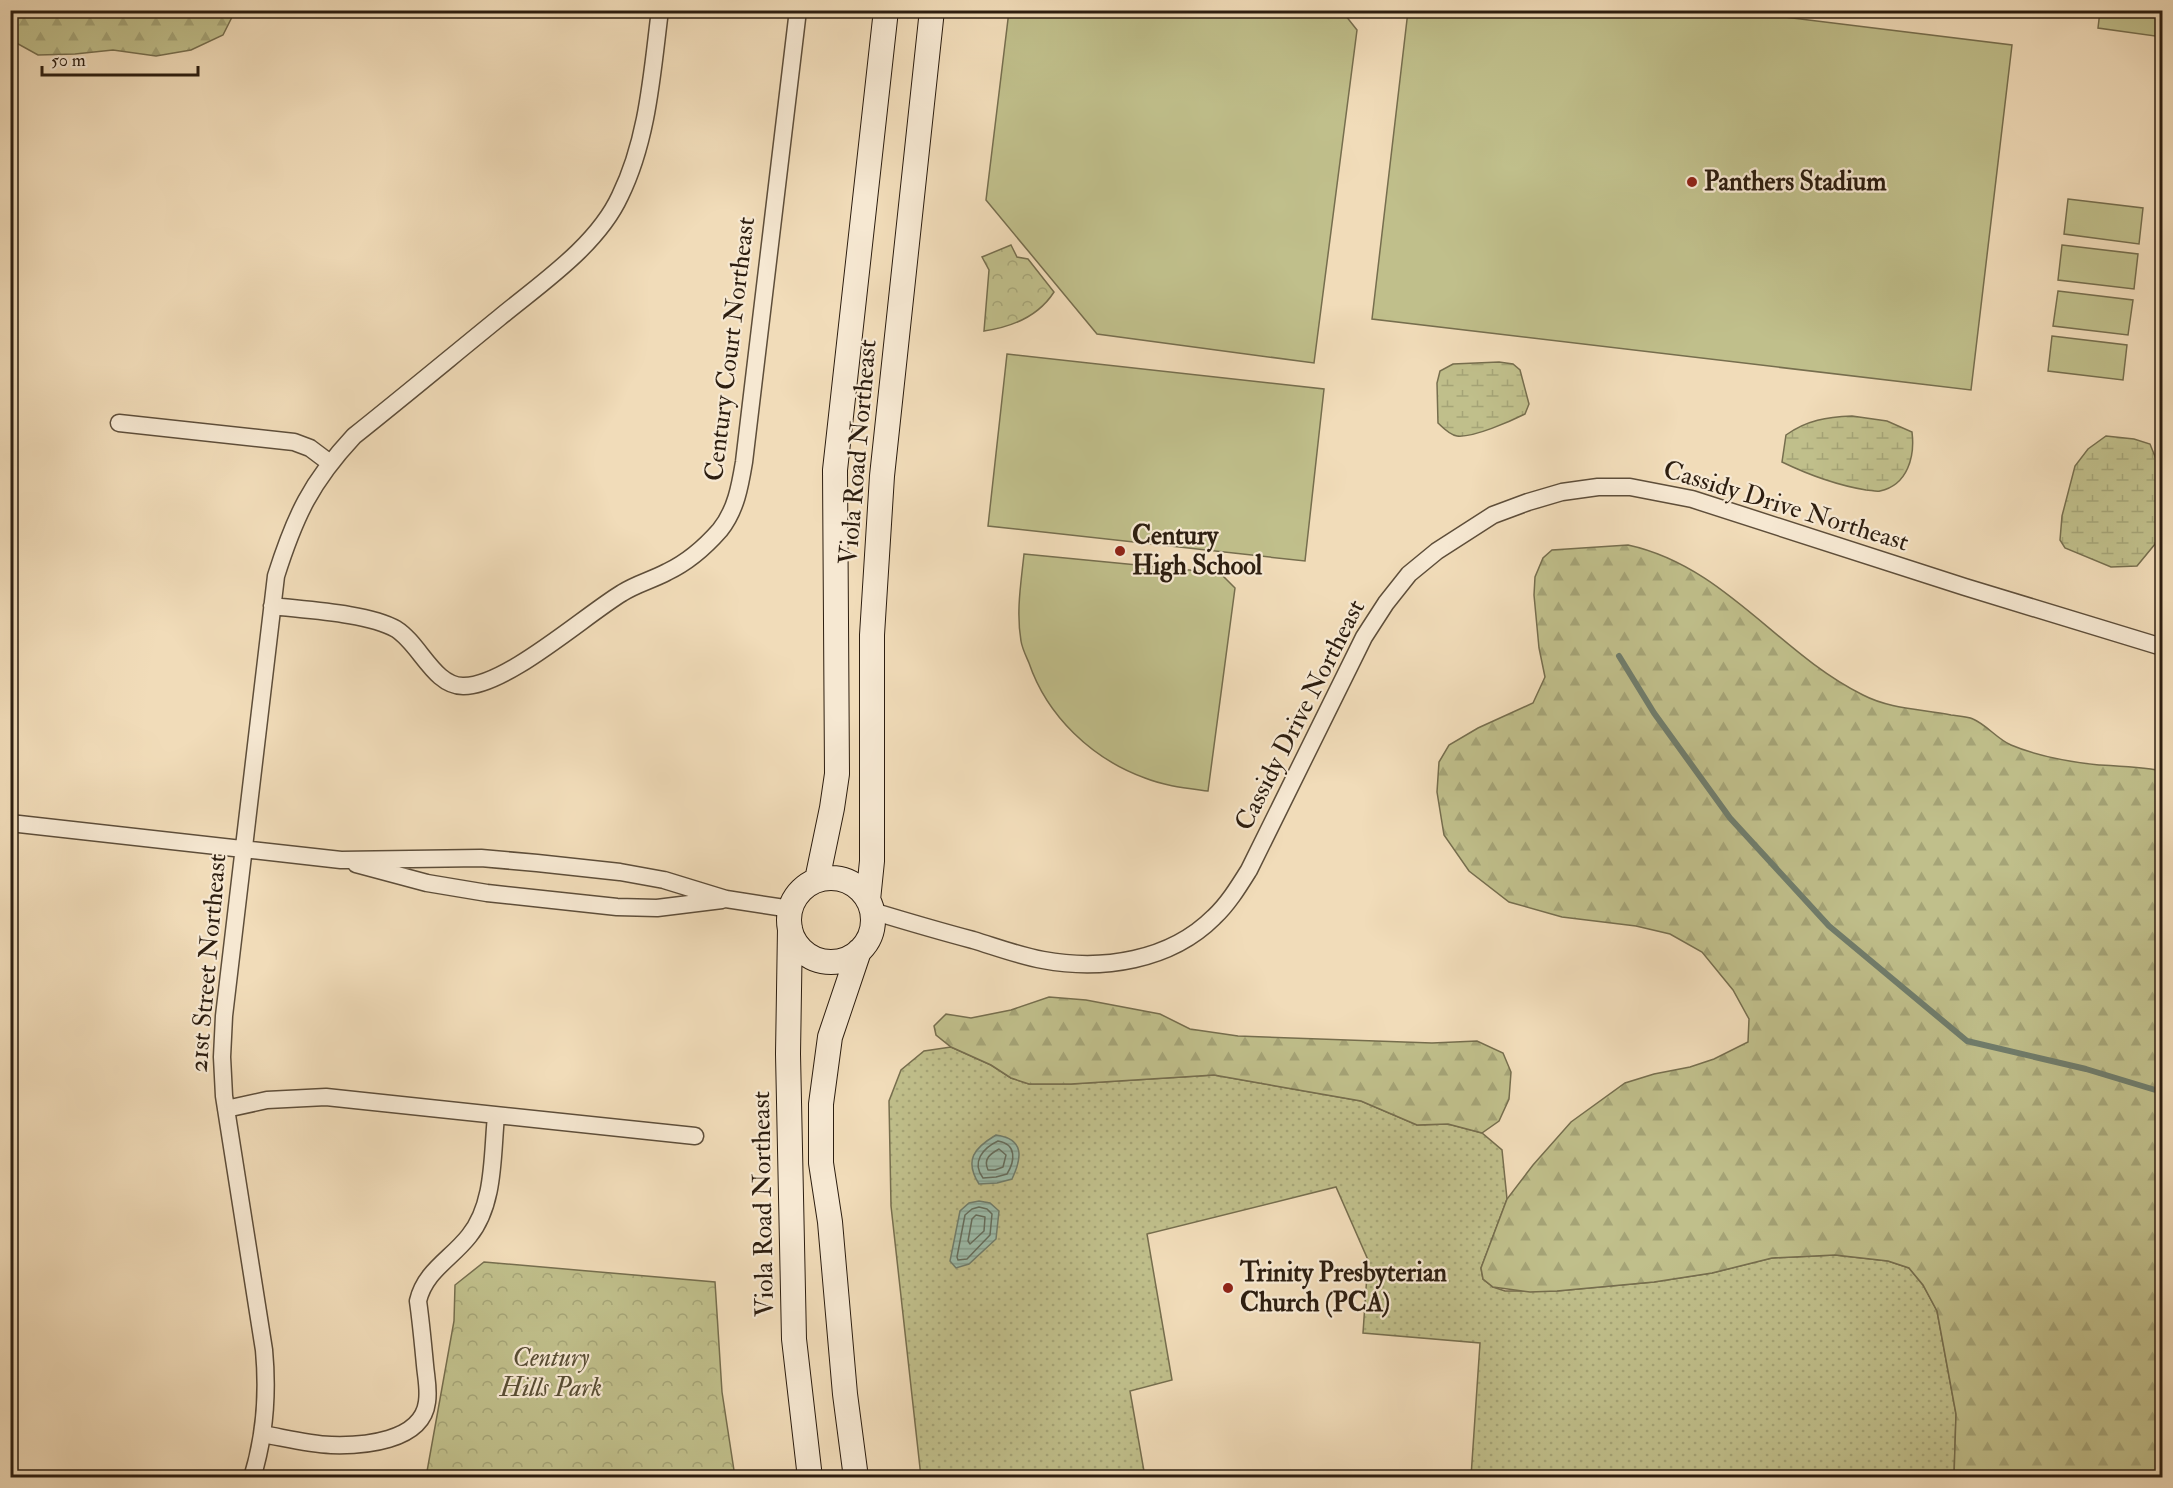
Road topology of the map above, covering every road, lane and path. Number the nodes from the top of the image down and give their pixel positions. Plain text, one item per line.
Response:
1 (660, 10) edge
2 (798, 10) edge
3 (886, 10) edge
4 (932, 10) edge
5 (119, 423) dead end
6 (330, 462) junction
7 (272, 606) junction
8 (2163, 647) edge
9 (10, 824) edge
10 (244, 851) junction
11 (341, 860) junction
12 (817, 880) junction
13 (726, 899) junction
14 (870, 905) junction
15 (791, 919) junction
16 (859, 951) junction
17 (226, 1109) junction
18 (496, 1116) junction
19 (695, 1136) dead end
20 (262, 1434) junction
21 (252, 1478) edge
22 (810, 1478) edge
23 (856, 1478) edge

1 - 6 street
2 - 7 street, Century Court Northeast
3 - 12 main road, Viola Road Northeast
4 - 14 main road, Viola Road Northeast
5 - 6 street
6 - 7 street, 21st Street Northeast
7 - 10 street, 21st Street Northeast
8 - 14 street, Cassidy Drive Northeast
9 - 10 street
10 - 11 street
10 - 17 street, 21st Street Northeast
11 - 13 street
11 - 13 street
12 - 14 main road
12 - 15 main road
13 - 15 street
14 - 16 main road
15 - 16 main road
15 - 22 main road, Viola Road Northeast
16 - 23 main road
17 - 18 street
17 - 20 street, 21st Street Northeast
18 - 19 street
18 - 20 street
20 - 21 street, 21st Street Northeast

